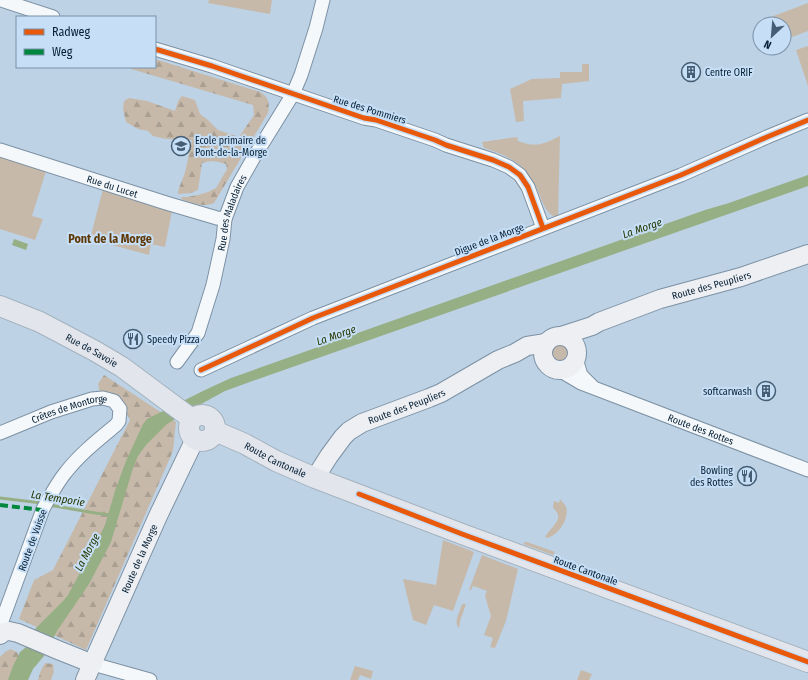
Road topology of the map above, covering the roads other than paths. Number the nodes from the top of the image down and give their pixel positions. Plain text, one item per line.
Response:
1 (1, 0) edge
2 (323, 0) edge
3 (50, 16) edge
4 (156, 49) edge
5 (293, 94) junction
6 (808, 120) edge
7 (0, 150) edge
8 (225, 219) junction
9 (543, 228) junction
10 (808, 254) edge
11 (0, 306) edge
12 (592, 326) junction
13 (553, 352) junction
14 (576, 355) junction
15 (177, 362) dead end
16 (201, 370) dead end
17 (594, 388) junction
18 (186, 414) junction
19 (116, 426) joint
20 (216, 431) junction
21 (0, 433) edge
22 (195, 439) junction
23 (808, 470) edge
24 (315, 478) junction
25 (2, 633) edge
26 (808, 662) edge
27 (93, 664) junction
28 (85, 680) edge
29 (150, 680) edge

1 - 3 street
2 - 5 street, Rue des Maladaires
4 - 5 street, Rue des Pommiers
5 - 8 street, Rue des Maladaires
5 - 9 street, Rue des Pommiers
6 - 9 street, Digue de la Morge
7 - 8 street, Rue du Lucet
8 - 15 street, Rue des Maladaires
9 - 16 street, Digue de la Morge
10 - 12 street, Route des Peupliers
11 - 18 main road, Rue de Savoie
12 - 13 street, Route des Peupliers
12 - 14 street
13 - 14 street
13 - 14 street
13 - 17 street, Route des Rottes
13 - 24 street, Route des Peupliers
14 - 17 street, Route des Rottes
17 - 23 street, Route des Rottes
18 - 20 main road
18 - 22 main road
19 - 21 street, Crêtes de Montorge
19 - 25 street, Route de Vuisse
20 - 22 main road
20 - 24 main road, Route Cantonale
22 - 27 street, Route de la Morge
24 - 26 main road, Route Cantonale
25 - 27 street, Route de Vuisse
27 - 28 street, Route de la Morge
27 - 29 street

